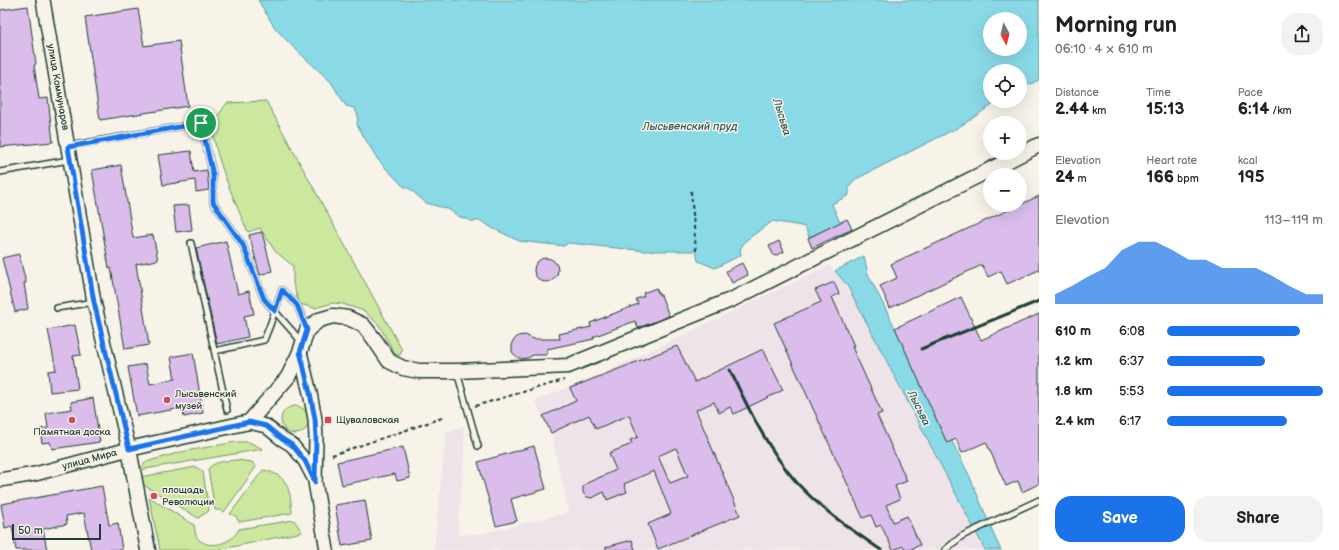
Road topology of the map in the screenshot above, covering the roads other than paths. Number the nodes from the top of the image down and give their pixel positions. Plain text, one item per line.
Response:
1 (43, 0) edge
2 (213, 121) dead end
3 (201, 123) junction
4 (1039, 145) edge
5 (68, 147) junction
6 (70, 160) junction
7 (0, 172) edge
8 (191, 244) dead end
9 (94, 302) junction
10 (58, 308) dead end
11 (275, 311) junction
12 (303, 342) junction
13 (215, 351) junction
14 (457, 371) junction
15 (227, 410) dead end
16 (249, 422) junction
17 (478, 446) dead end
18 (129, 449) junction
19 (0, 480) edge
20 (315, 482) junction
21 (1039, 500) edge
22 (148, 550) edge
23 (327, 550) edge
24 (945, 550) edge

1 - 5 street, улица Коммунаров
2 - 3 lane
3 - 5 lane
3 - 11 lane
4 - 14 main road
5 - 6 street, улица Коммунаров
6 - 7 lane
6 - 9 street, улица Коммунаров
8 - 13 lane
9 - 10 lane
9 - 18 street, улица Коммунаров
11 - 12 lane
11 - 12 lane
11 - 13 lane
12 - 14 main road
12 - 16 main road
12 - 20 street
13 - 15 lane
14 - 17 lane
16 - 18 main road, улица Мира
16 - 20 street
18 - 19 street, улица Мира
18 - 22 main road, улица Коммунаров
20 - 23 street
21 - 24 lane

